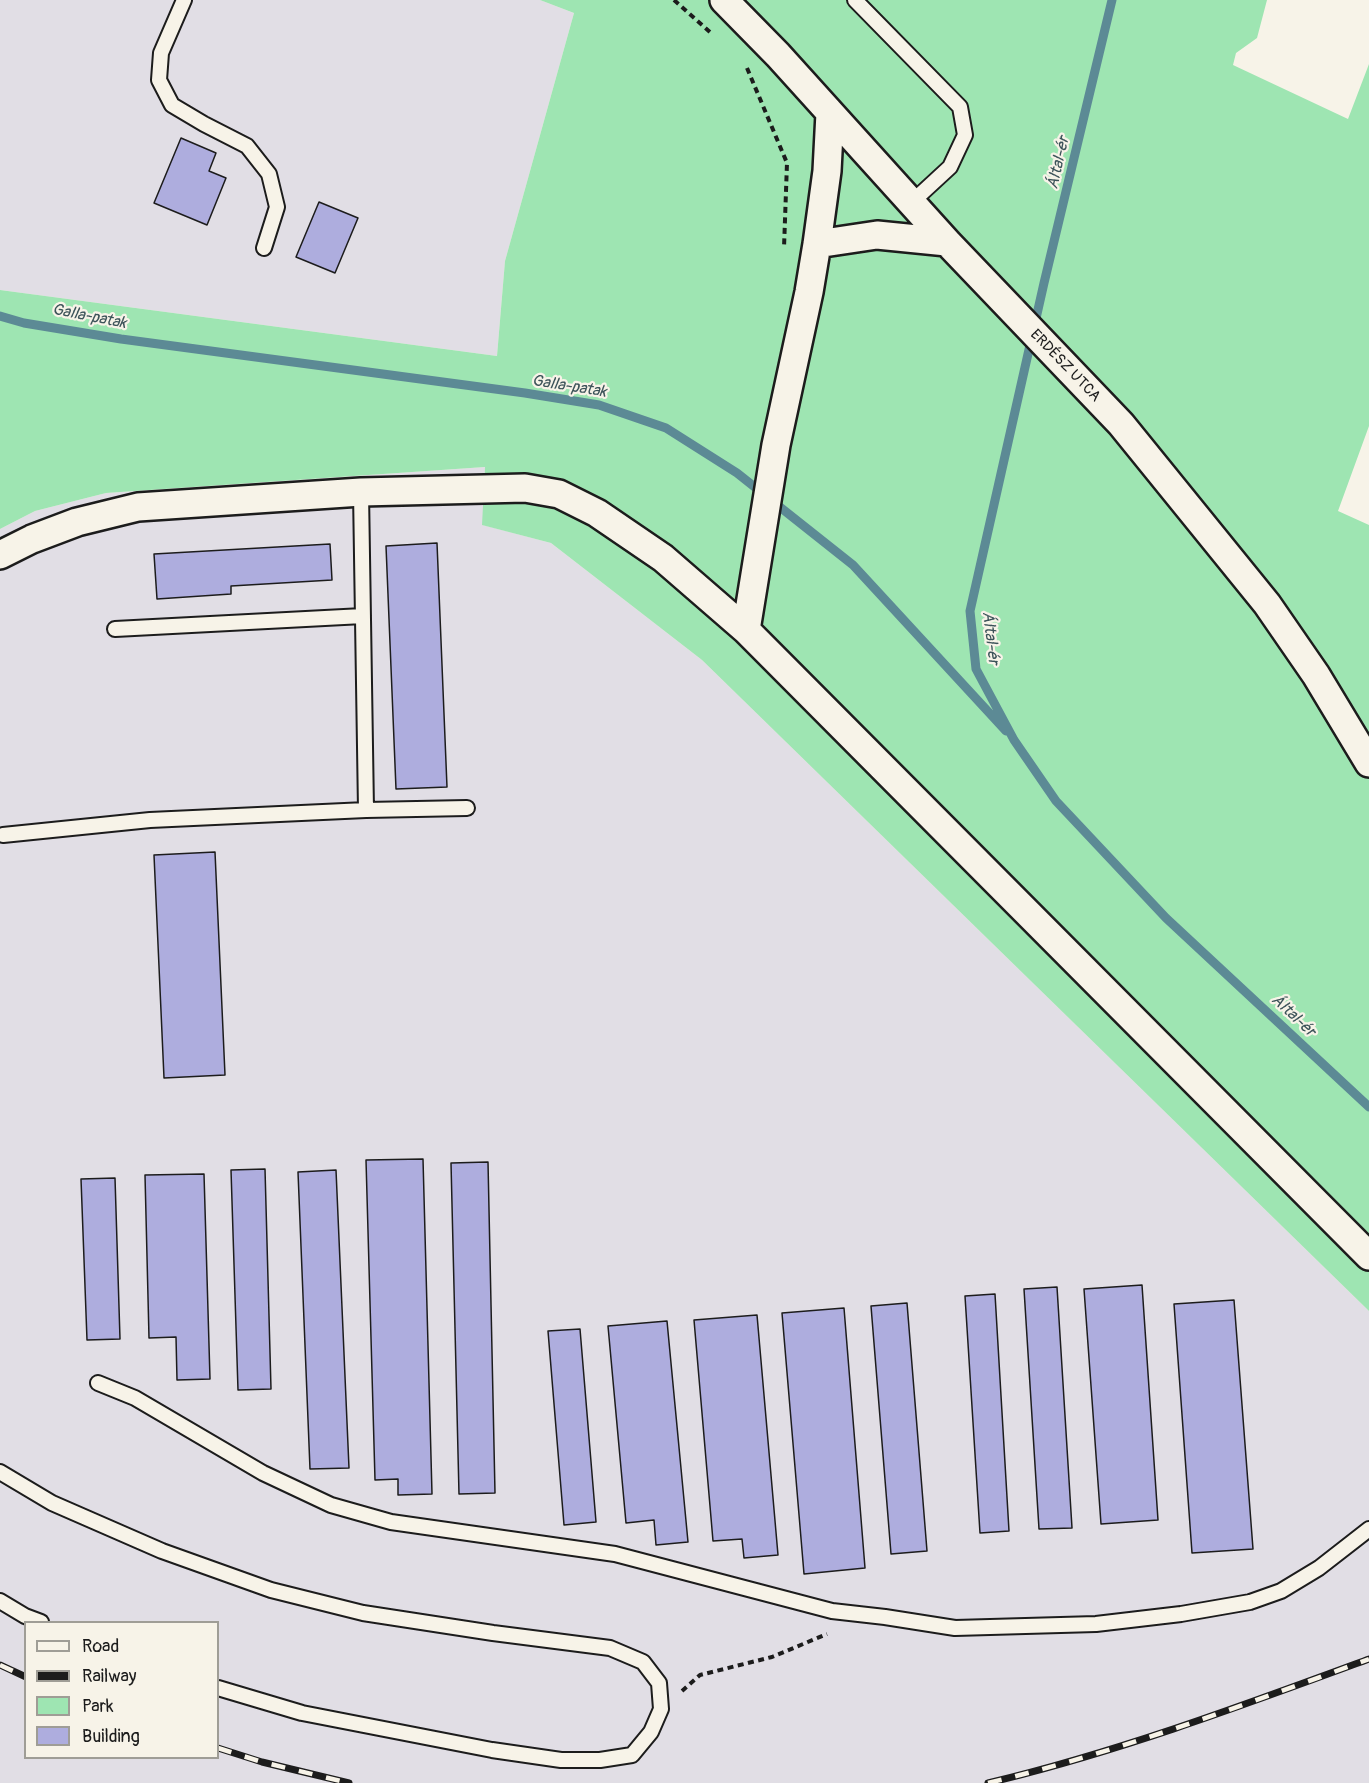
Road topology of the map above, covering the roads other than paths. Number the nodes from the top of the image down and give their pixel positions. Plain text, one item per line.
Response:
1 (184, 0) edge
2 (724, 0) edge
3 (855, 0) edge
4 (830, 113) junction
5 (911, 203) junction
6 (947, 242) junction
7 (818, 244) junction
8 (264, 248) dead end
9 (360, 492) junction
10 (0, 555) edge
11 (363, 616) junction
12 (115, 628) dead end
13 (746, 630) junction
14 (1369, 763) edge
15 (467, 808) dead end
16 (366, 810) junction
17 (3, 835) dead end
18 (1369, 1256) edge
19 (98, 1383) dead end
20 (0, 1472) edge
21 (1369, 1529) edge
22 (0, 1601) edge
23 (36, 1621) edge
24 (219, 1688) edge

1 - 8 lane
2 - 4 street, ERDÉSZ UTCA
3 - 5 lane
4 - 5 street, ERDÉSZ UTCA
4 - 7 street
5 - 6 street, ERDÉSZ UTCA
6 - 7 street
6 - 14 street, ERDÉSZ UTCA
7 - 13 street
9 - 10 street
9 - 11 lane
9 - 13 street
11 - 12 lane
11 - 16 lane
13 - 18 street
15 - 16 lane
16 - 17 lane
19 - 21 lane
20 - 24 lane
22 - 23 lane

